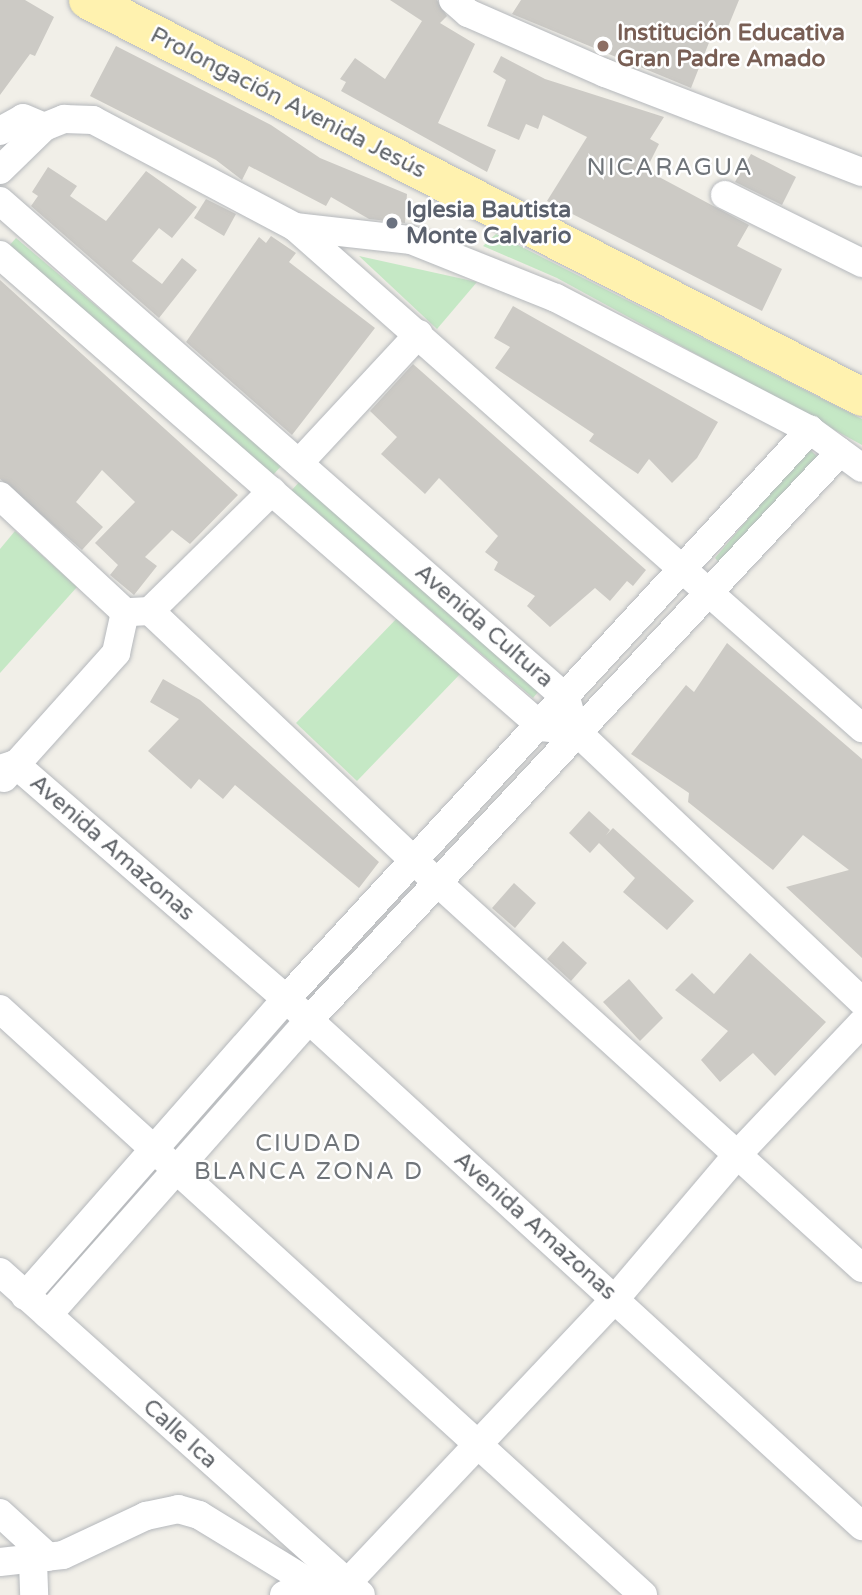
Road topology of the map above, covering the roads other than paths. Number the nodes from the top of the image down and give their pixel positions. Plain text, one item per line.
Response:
1 (88, 0) edge
2 (453, 0) edge
3 (44, 127) junction
4 (0, 131) edge
5 (0, 170) edge
6 (862, 172) edge
7 (725, 195) dead end
8 (0, 201) edge
9 (295, 227) junction
10 (0, 255) edge
11 (862, 263) edge
12 (419, 334) junction
13 (859, 387) edge
14 (810, 430) junction
15 (851, 460) edge
16 (299, 463) junction
17 (272, 491) junction
18 (5, 509) edge
19 (684, 565) junction
20 (711, 589) junction
21 (138, 611) junction
22 (566, 698) junction
23 (542, 727) junction
24 (862, 728) edge
25 (576, 731) junction
26 (5, 772) edge
27 (414, 860) junction
28 (437, 882) junction
29 (286, 999) junction
30 (862, 1000) edge
31 (0, 1009) edge
32 (309, 1021) junction
33 (862, 1023) edge
34 (737, 1155) junction
35 (165, 1162) junction
36 (862, 1268) edge
37 (0, 1272) edge
38 (25, 1296) junction
39 (615, 1299) junction
40 (48, 1315) junction
41 (479, 1442) junction
42 (0, 1513) edge
43 (862, 1526) edge
44 (41, 1559) junction
45 (0, 1562) edge
46 (310, 1583) junction
47 (349, 1592) edge
48 (34, 1595) edge
49 (284, 1595) edge
50 (643, 1595) edge

1 - 13 main road, Prolongación Avenida Jesús
2 - 6 street
3 - 4 street
3 - 5 street
3 - 9 street
7 - 11 street
8 - 16 street, Avenida Cultura
9 - 12 street
9 - 14 street
10 - 17 street, Avenida Cultura
12 - 16 street
12 - 19 street
14 - 15 street
14 - 19 street
15 - 20 street
16 - 22 street, Avenida Cultura
17 - 21 street
17 - 23 street, Avenida Cultura
18 - 21 street
19 - 20 street
19 - 22 street
20 - 24 street
20 - 25 street
21 - 26 street
21 - 27 street
22 - 23 street
22 - 25 street, Avenida Cultura
23 - 25 street, Avenida Cultura
23 - 27 street
25 - 28 street
25 - 30 street
26 - 29 street, Avenida Amazonas
27 - 28 street
27 - 29 street
28 - 32 street
28 - 34 street
29 - 32 street, Avenida Amazonas
29 - 35 street
31 - 35 street
32 - 35 street
32 - 39 street, Avenida Amazonas
33 - 34 street
34 - 36 street
34 - 39 street
35 - 38 street
35 - 40 street
35 - 41 street
37 - 38 street, Calle Ica
38 - 40 street, Calle Ica
39 - 41 street
39 - 43 street, Avenida Amazonas
40 - 47 street, Calle Ica
41 - 47 street
41 - 50 street
42 - 44 street
44 - 45 street
44 - 46 street
44 - 48 street
46 - 47 street
46 - 49 street

